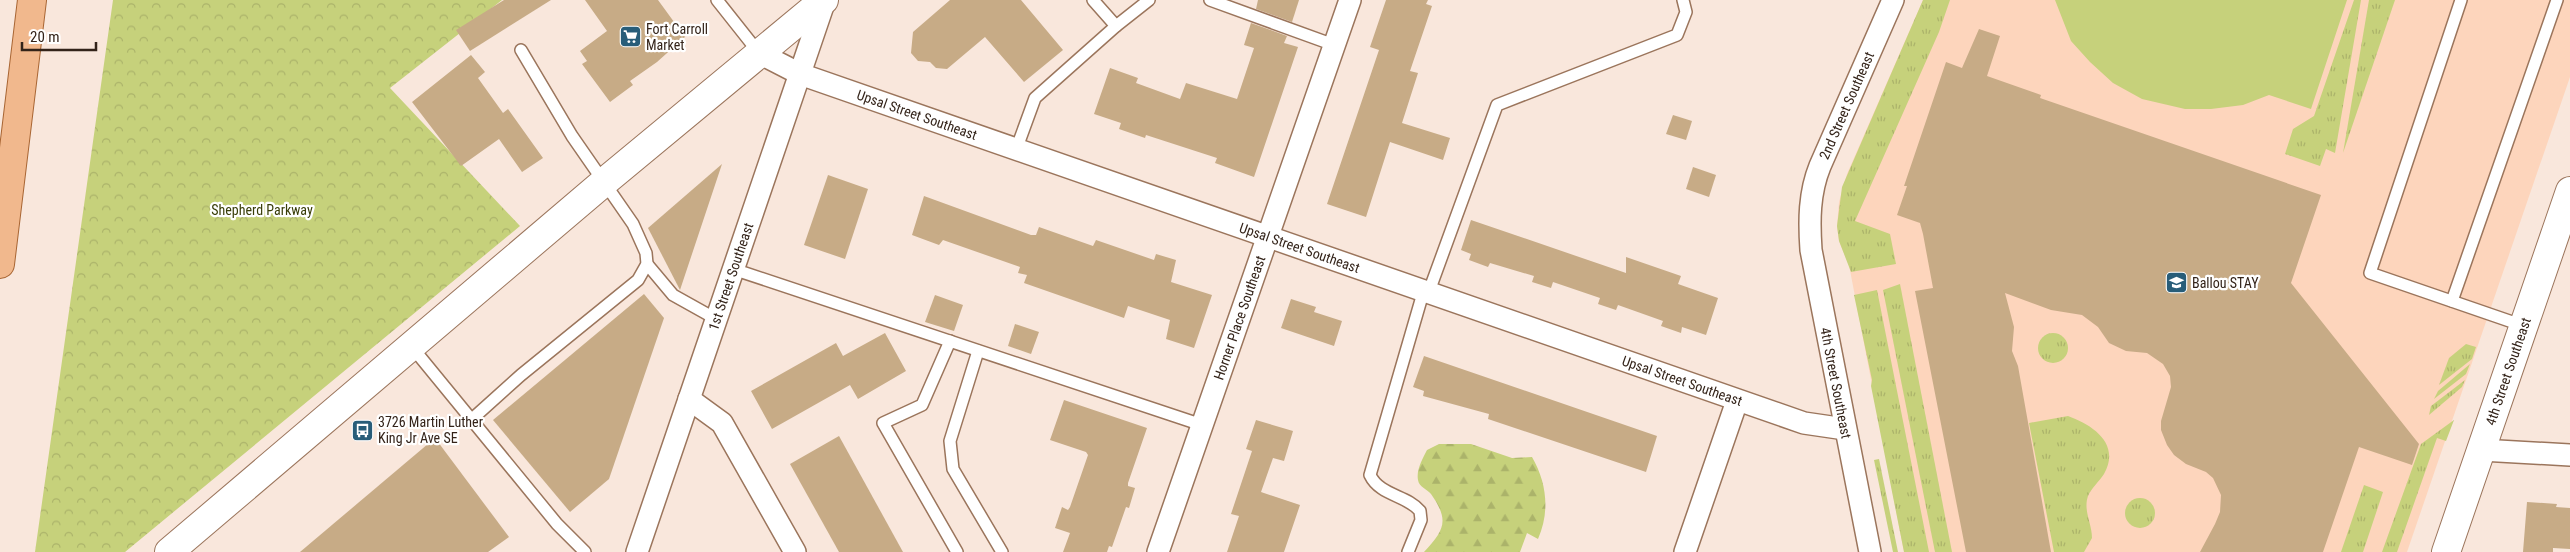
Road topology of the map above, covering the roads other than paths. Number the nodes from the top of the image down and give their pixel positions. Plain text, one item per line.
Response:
1 (32, 0) edge
2 (718, 0) edge
3 (825, 0) edge
4 (1093, 0) edge
5 (1149, 0) edge
6 (1210, 0) edge
7 (1350, 0) edge
8 (1683, 0) edge
9 (1893, 0) edge
10 (2461, 0) edge
11 (2557, 0) edge
12 (1116, 26) junction
13 (1334, 45) junction
14 (521, 50) dead end
15 (759, 53) junction
16 (800, 74) junction
17 (1016, 150) junction
18 (603, 184) junction
19 (2570, 191) edge
20 (1810, 213) joint
21 (1267, 238) junction
22 (0, 264) edge
23 (647, 264) junction
24 (733, 269) junction
25 (1426, 293) junction
26 (2452, 301) junction
27 (716, 319) junction
28 (2524, 326) junction
29 (950, 341) junction
30 (412, 347) junction
31 (978, 350) junction
32 (689, 399) junction
33 (1737, 401) junction
34 (471, 420) junction
35 (1202, 426) junction
36 (1845, 429) junction
37 (2481, 450) junction
38 (2570, 455) edge
39 (169, 552) edge
40 (585, 552) edge
41 (637, 552) edge
42 (795, 552) edge
43 (957, 552) edge
44 (1002, 552) edge
45 (1158, 552) edge
46 (1408, 552) edge
47 (1685, 552) edge
48 (1870, 552) edge
49 (2446, 552) edge

1 - 22 main road
2 - 15 lane
3 - 15 main road
3 - 16 street, 1st Street Southeast
4 - 12 lane
5 - 12 lane
6 - 13 lane
7 - 13 street, Horner Place Southeast
8 - 25 lane
9 - 20 street, 2nd Street Southeast
10 - 26 lane
11 - 26 lane
12 - 17 lane
13 - 21 street, Horner Place Southeast
14 - 18 lane
15 - 16 street, Upsal Street Southeast
15 - 18 main road
16 - 17 street, Upsal Street Southeast
16 - 24 street, 1st Street Southeast
17 - 21 street, Upsal Street Southeast
18 - 23 lane
18 - 30 main road
19 - 28 main road, 4th Street Southeast
20 - 36 street, 4th Street Southeast
21 - 25 street, Upsal Street Southeast
21 - 35 street, Horner Place Southeast
23 - 27 lane
23 - 34 lane
24 - 27 street, 1st Street Southeast
24 - 29 lane
25 - 33 street, Upsal Street Southeast
25 - 46 lane
26 - 28 lane
27 - 32 street, 1st Street Southeast
28 - 37 main road, 4th Street Southeast
29 - 31 lane
29 - 43 lane
30 - 34 lane
30 - 39 main road
31 - 35 lane
31 - 44 lane
32 - 41 street, 1st Street Southeast
32 - 42 street
33 - 36 street, Upsal Street Southeast
33 - 47 street
34 - 40 lane
35 - 45 street, Horner Place Southeast
36 - 48 street, 4th Street Southeast
37 - 38 street
37 - 49 main road, 4th Street Southeast

